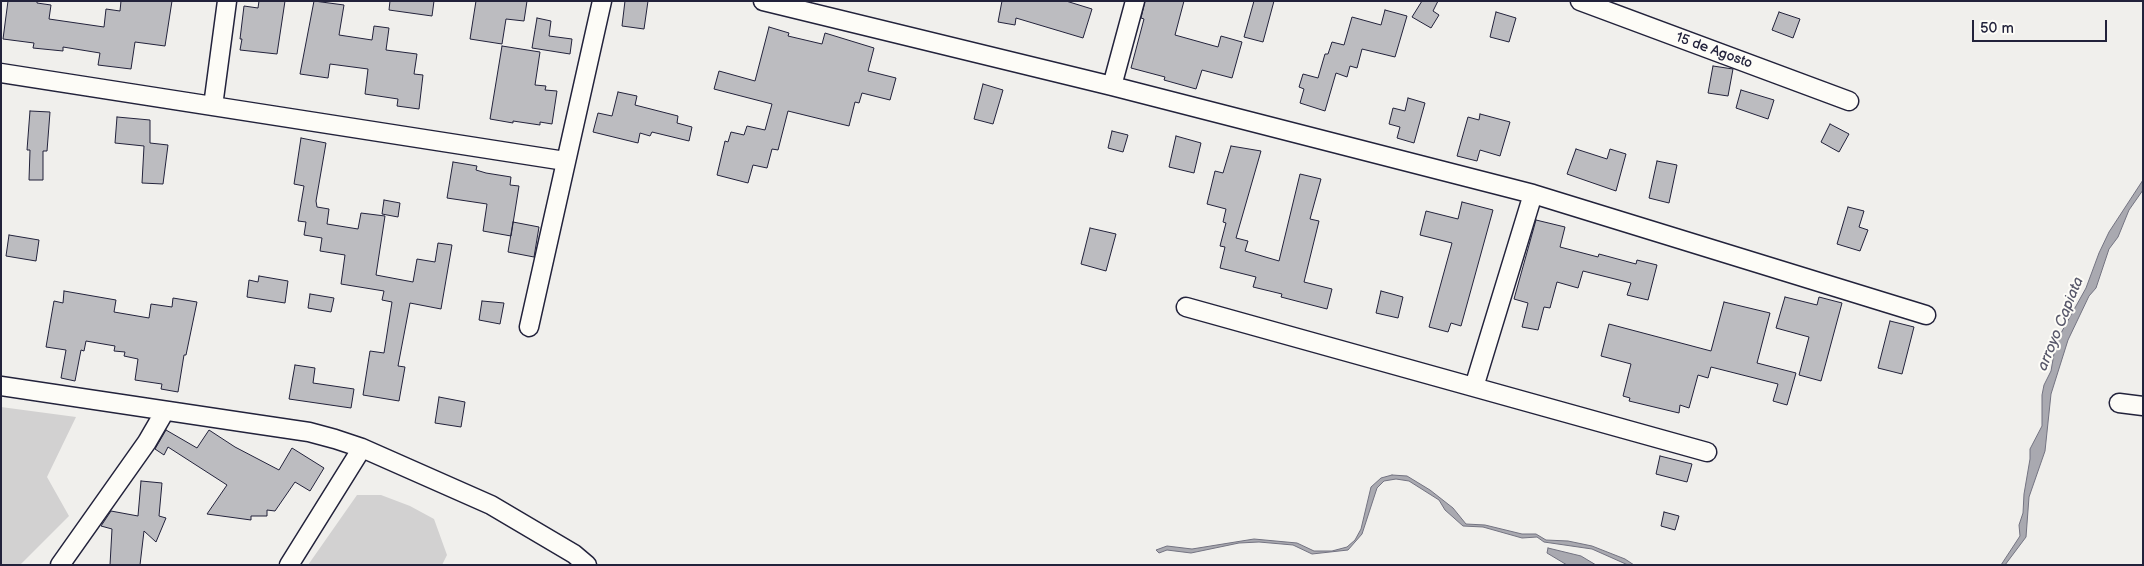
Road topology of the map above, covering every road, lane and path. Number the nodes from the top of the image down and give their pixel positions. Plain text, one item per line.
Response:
1 (227, 1) edge
2 (602, 1) edge
3 (762, 1) edge
4 (1135, 1) edge
5 (1580, 1) edge
6 (1, 73) edge
7 (1112, 86) junction
8 (1849, 101) dead end
9 (213, 106) junction
10 (565, 161) junction
11 (1533, 194) junction
12 (1186, 307) dead end
13 (1926, 315) dead end
14 (529, 327) dead end
15 (1, 386) edge
16 (1474, 388) junction
17 (2119, 403) dead end
18 (2143, 406) edge
19 (165, 411) junction
20 (362, 448) junction
21 (1707, 452) dead end
22 (576, 561) edge
23 (60, 565) edge
24 (289, 565) edge

1 - 9 street
2 - 10 street
3 - 7 street
4 - 7 street
5 - 8 street, 15 de Agosto
6 - 9 street
7 - 11 street
9 - 10 street
10 - 14 street
11 - 13 street
11 - 16 street
12 - 16 street
15 - 19 street
16 - 21 street
17 - 18 street
19 - 20 street
19 - 23 street
20 - 22 street
20 - 24 street

